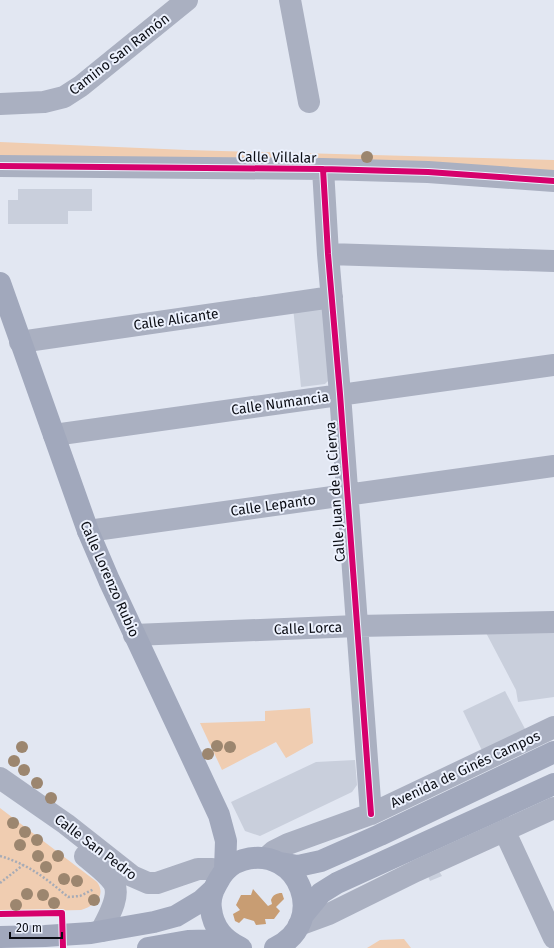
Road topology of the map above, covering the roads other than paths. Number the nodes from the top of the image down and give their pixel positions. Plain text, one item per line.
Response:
1 (187, 0) edge
2 (290, 0) edge
3 (309, 102) dead end
4 (0, 104) edge
5 (0, 166) edge
6 (323, 169) junction
7 (554, 181) edge
8 (328, 254) junction
9 (554, 261) edge
10 (0, 283) edge
11 (332, 297) junction
12 (20, 342) junction
13 (554, 366) edge
14 (340, 394) junction
15 (54, 435) junction
16 (554, 466) edge
17 (347, 494) junction
18 (88, 532) junction
19 (554, 622) edge
20 (357, 626) junction
21 (134, 635) junction
22 (554, 727) edge
23 (554, 752) edge
24 (0, 778) edge
25 (554, 784) edge
26 (0, 794) edge
27 (554, 808) edge
28 (371, 814) junction
29 (219, 815) junction
30 (505, 832) junction
31 (273, 861) junction
32 (221, 877) junction
33 (101, 931) junction
34 (291, 935) edge
35 (0, 937) edge
36 (554, 938) edge
37 (234, 944) edge
38 (148, 948) edge

1 - 4 street, Camino San Ramón
2 - 3 street
5 - 6 street, Calle Villalar
6 - 7 street, Calle Villalar
6 - 8 street, Calle Juan de la Cierva
8 - 9 street
8 - 11 street, Calle Juan de la Cierva
10 - 12 main road, Calle Lorenzo Rubio
11 - 12 street, Calle Alicante
11 - 14 street, Calle Juan de la Cierva
12 - 15 main road, Calle Lorenzo Rubio
13 - 14 street, Calle Numancia
14 - 15 street, Calle Numancia
14 - 17 street, Calle Juan de la Cierva
15 - 18 main road, Calle Lorenzo Rubio
16 - 17 street, Calle Lepanto
17 - 18 street, Calle Lepanto
17 - 20 street, Calle Juan de la Cierva
18 - 21 main road, Calle Lorenzo Rubio
19 - 20 street, Calle Lorca
20 - 21 street, Calle Lorca
20 - 28 street, Calle Juan de la Cierva
21 - 29 main road, Calle Lorenzo Rubio
22 - 28 street, Avenida de Ginés Campos
23 - 31 main road, Avenida de Ginés Campos
24 - 32 street, Calle San Pedro
25 - 34 main road
26 - 33 street
27 - 30 street
28 - 31 street, Avenida de Ginés Campos
29 - 31 main road
29 - 32 main road, Calle Lorenzo Rubio
30 - 34 street
30 - 36 street
31 - 32 main road
31 - 34 main road
32 - 33 main road
32 - 37 main road, Calle Lorenzo Rubio
33 - 35 main road
37 - 38 main road

